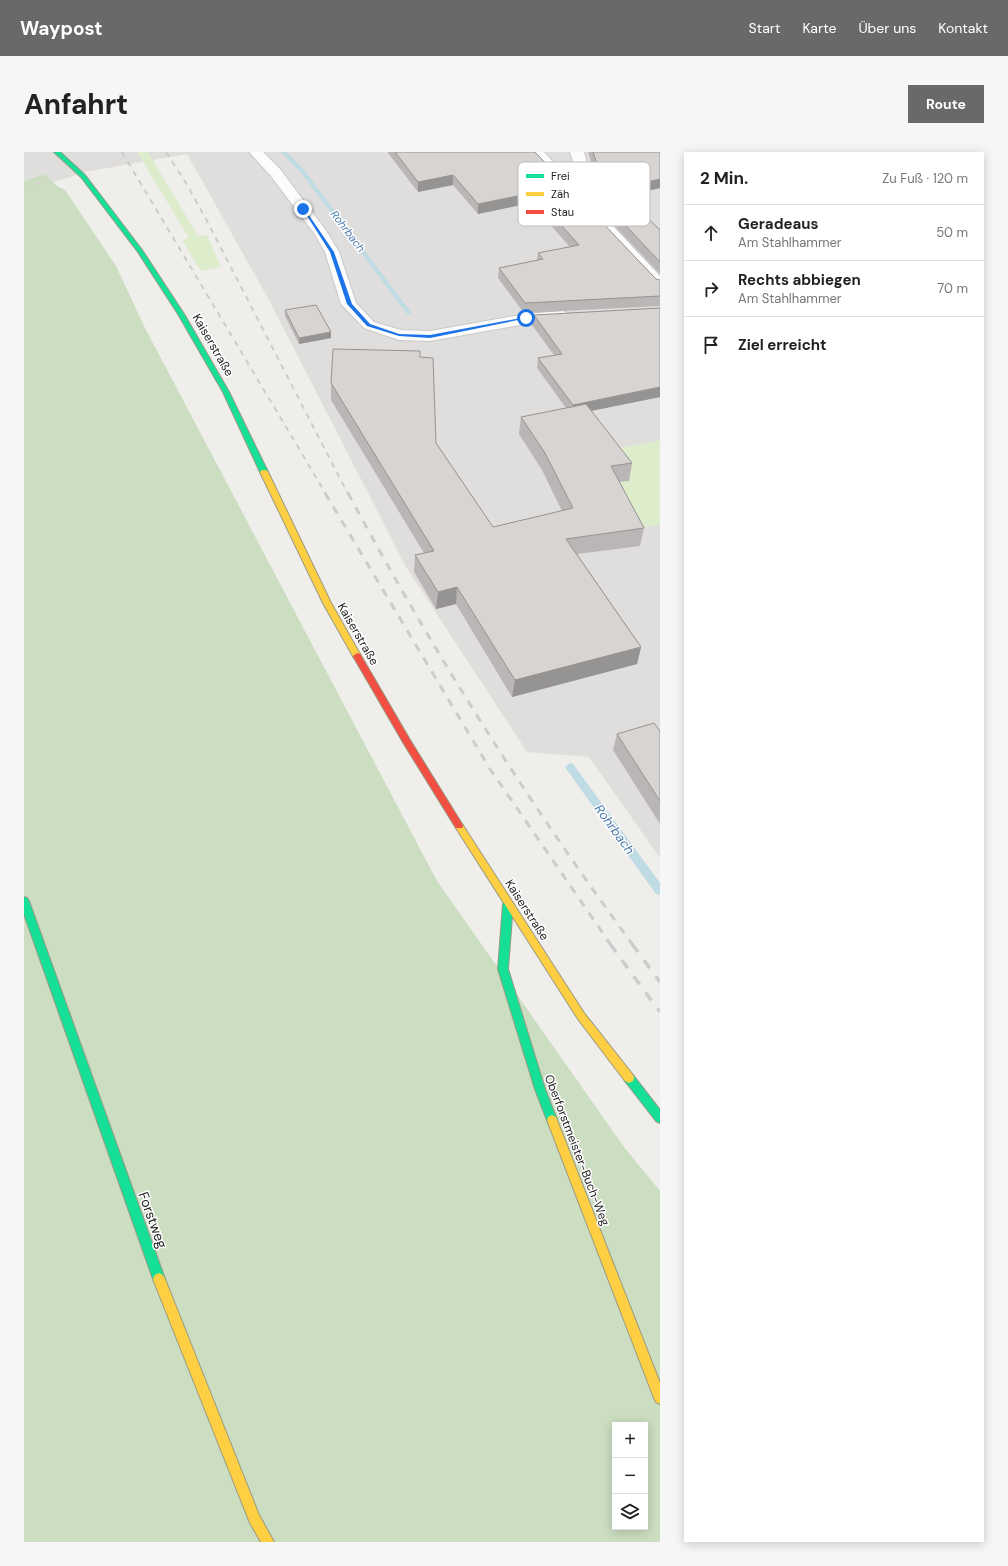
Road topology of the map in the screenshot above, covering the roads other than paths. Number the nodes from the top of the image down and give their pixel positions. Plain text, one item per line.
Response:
1 (57, 152) edge
2 (256, 152) edge
3 (536, 152) edge
4 (577, 152) edge
5 (545, 162) edge
6 (580, 162) edge
7 (605, 226) edge
8 (660, 285) edge
9 (579, 315) edge
10 (24, 901) edge
11 (508, 904) junction
12 (660, 1118) edge
13 (660, 1398) edge
14 (268, 1542) edge

1 - 11 main road, Kaiserstraße
2 - 9 street
3 - 5 street
4 - 6 street
7 - 8 street
10 - 14 main road, Forstweg
11 - 12 main road, Kaiserstraße
11 - 13 main road, Oberforstmeister-Buch-Weg

